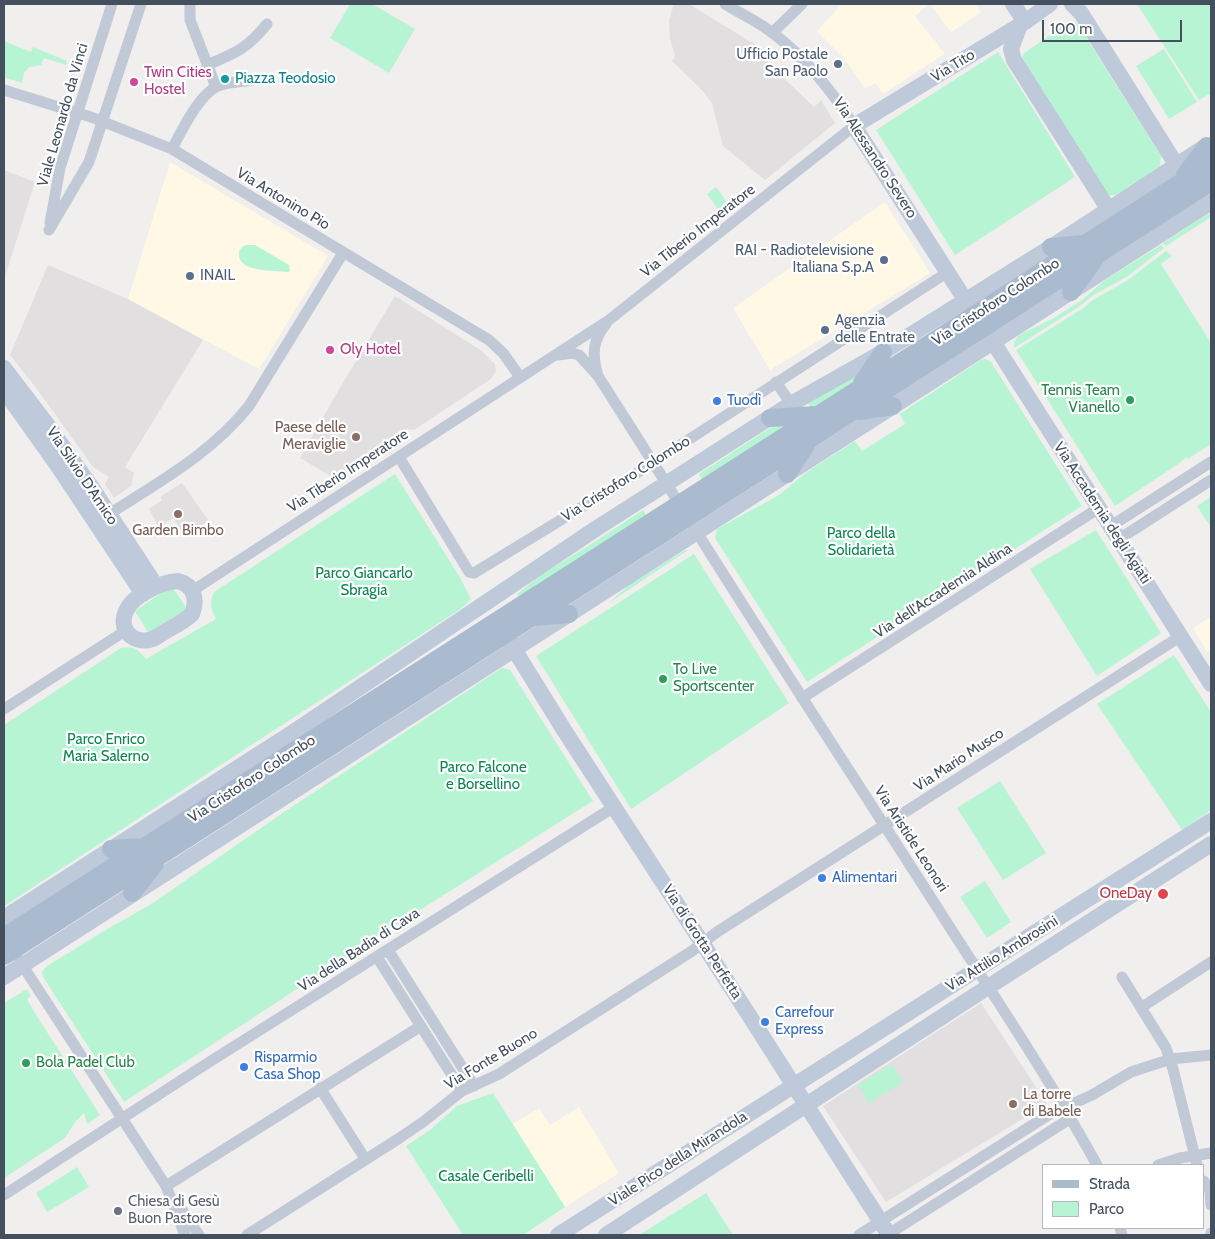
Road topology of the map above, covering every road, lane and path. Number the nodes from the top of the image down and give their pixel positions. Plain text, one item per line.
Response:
1 (112, 4) edge
2 (141, 4) edge
3 (190, 4) edge
4 (724, 4) edge
5 (802, 4) edge
6 (1013, 4) edge
7 (1072, 4) edge
8 (1048, 5) edge
9 (267, 24) dead end
10 (1023, 24) junction
11 (772, 33) junction
12 (205, 60) junction
13 (253, 80) dead end
14 (216, 87) junction
15 (4, 90) edge
16 (76, 112) junction
17 (103, 121) junction
18 (854, 126) junction
19 (1209, 144) edge
20 (172, 149) junction
21 (1211, 163) edge
22 (1177, 166) junction
23 (1211, 182) edge
24 (1184, 190) junction
25 (1211, 192) edge
26 (1211, 202) edge
27 (1109, 210) junction
28 (1051, 247) junction
29 (1092, 250) junction
30 (343, 253) junction
31 (948, 272) junction
32 (1071, 292) junction
33 (966, 300) junction
34 (609, 320) junction
35 (984, 329) junction
36 (883, 352) junction
37 (556, 355) junction
38 (4, 368) edge
39 (598, 376) junction
40 (520, 377) junction
41 (776, 382) junction
42 (4, 390) edge
43 (855, 392) junction
44 (791, 404) junction
45 (893, 406) junction
46 (851, 413) junction
47 (819, 415) junction
48 (770, 418) junction
49 (811, 438) junction
50 (399, 457) junction
51 (1211, 462) edge
52 (652, 463) junction
53 (787, 474) junction
54 (1211, 480) edge
55 (667, 484) junction
56 (1099, 508) junction
57 (102, 518) junction
58 (688, 518) junction
59 (1115, 532) junction
60 (150, 590) junction
61 (192, 591) junction
62 (493, 598) junction
63 (569, 614) junction
64 (531, 618) junction
65 (125, 631) junction
66 (505, 635) junction
67 (1181, 636) junction
68 (1211, 684) edge
69 (802, 698) junction
70 (4, 709) edge
71 (614, 807) junction
72 (1211, 821) edge
73 (884, 825) junction
74 (1211, 844) edge
75 (146, 846) junction
76 (111, 849) junction
77 (163, 854) junction
78 (132, 893) junction
79 (4, 918) edge
80 (702, 944) junction
81 (9, 946) edge
82 (388, 950) junction
83 (377, 957) junction
84 (1211, 962) edge
85 (397, 966) junction
86 (977, 970) junction
87 (387, 973) junction
88 (4, 977) edge
89 (1122, 978) dead end
90 (988, 987) junction
91 (1142, 1007) junction
92 (421, 1026) junction
93 (1211, 1055) edge
94 (1171, 1059) junction
95 (464, 1069) junction
96 (452, 1076) junction
97 (474, 1086) junction
98 (794, 1086) junction
99 (320, 1088) junction
100 (462, 1091) junction
101 (806, 1106) junction
102 (1064, 1108) junction
103 (1050, 1114) junction
104 (1071, 1118) junction
105 (121, 1119) junction
106 (1058, 1127) junction
107 (362, 1154) dead end
108 (1211, 1154) edge
109 (1195, 1160) edge
110 (1096, 1164) edge
111 (1165, 1164) edge
112 (166, 1186) junction
113 (1211, 1190) edge
114 (4, 1195) edge
115 (170, 1201) junction
116 (1211, 1205) edge
117 (886, 1232) edge
118 (562, 1234) edge
119 (185, 1235) edge
120 (199, 1235) edge
121 (248, 1235) edge
122 (606, 1235) edge
123 (859, 1235) edge

1 - 16 street, Viale Leonardo da Vinci
2 - 17 street, Viale Leonardo da Vinci
3 - 12 street
4 - 11 street, Via Alessandro Severo
5 - 11 street
6 - 10 street
7 - 22 street
8 - 10 street, Via Tito
9 - 12 street
10 - 18 street, Via Tito
10 - 27 street
11 - 18 street, Via Alessandro Severo
12 - 14 street
13 - 14 street
14 - 20 street
15 - 16 street, Via Antonino Pio
16 - 17 street, Via Antonino Pio
16 - 17 street, Viale Leonardo da Vinci
17 - 20 street, Via Antonino Pio
18 - 31 street, Via Alessandro Severo
18 - 34 street, Via Tiberio Imperatore
19 - 22 street, Via Cristoforo Colombo
19 - 24 main road
20 - 30 street, Via Antonino Pio
21 - 24 main road, Via Cristoforo Colombo
22 - 27 street, Via Cristoforo Colombo
23 - 24 main road, Via Cristoforo Colombo
24 - 25 main road
24 - 29 main road, Via Cristoforo Colombo
26 - 32 street, Via Cristoforo Colombo
27 - 28 street, Via Cristoforo Colombo
28 - 29 main road
28 - 33 street, Via Cristoforo Colombo
29 - 32 main road
29 - 35 main road, Via Cristoforo Colombo
30 - 40 street, Via Antonino Pio
30 - 57 street
31 - 33 street, Via Alessandro Severo
31 - 41 street, Via Cristoforo Colombo
32 - 35 street, Via Cristoforo Colombo
33 - 35 street, Via Alessandro Severo
33 - 36 street, Via Cristoforo Colombo
34 - 37 street, Via Tiberio Imperatore
34 - 39 street
35 - 43 main road, Via Cristoforo Colombo
35 - 45 street, Via Cristoforo Colombo
35 - 46 main road, Via Cristoforo Colombo
35 - 56 street, Via Accademia degli Agiati
36 - 43 main road
36 - 44 street, Via Cristoforo Colombo
37 - 39 street
37 - 40 street, Via Tiberio Imperatore
38 - 57 street, Via Silvio D'Amico
39 - 52 street
40 - 50 street, Via Tiberio Imperatore
41 - 44 street
41 - 52 street, Via Cristoforo Colombo
42 - 57 street, Via Silvio D'Amico
43 - 47 main road, Via Cristoforo Colombo
44 - 48 street, Via Cristoforo Colombo
45 - 46 main road
45 - 53 street, Via Cristoforo Colombo
46 - 49 main road, Via Cristoforo Colombo
47 - 48 main road
47 - 58 main road, Via Cristoforo Colombo
48 - 55 street, Via Cristoforo Colombo
49 - 53 main road
49 - 58 main road, Via Cristoforo Colombo
50 - 52 street, Via Cristoforo Colombo
50 - 61 street, Via Tiberio Imperatore
51 - 59 street
52 - 55 street
53 - 58 street, Via Cristoforo Colombo
54 - 59 street
55 - 58 street, Via Cristoforo Colombo
55 - 62 street, Via Cristoforo Colombo
56 - 59 street, Via Accademia degli Agiati
56 - 69 street, Via dell'Accademia Aldina
57 - 60 street, Via Silvio D'Amico
58 - 63 street, Via Cristoforo Colombo
58 - 64 main road, Via Cristoforo Colombo
58 - 66 main road, Via Cristoforo Colombo
58 - 69 street, Via Aristide Leonori
59 - 67 street, Via Accademia degli Agiati
60 - 61 street
60 - 65 street
61 - 65 street
62 - 66 street
62 - 76 street, Via Cristoforo Colombo
63 - 64 main road
63 - 66 street, Via Cristoforo Colombo
64 - 66 main road, Via Cristoforo Colombo
65 - 70 street
66 - 71 street, Via di Grotta Perfetta
66 - 75 main road, Via Cristoforo Colombo
66 - 77 main road, Via Cristoforo Colombo
66 - 78 street, Via Cristoforo Colombo
67 - 68 street, Via Accademia degli Agiati
67 - 73 street, Via Mario Musco
69 - 73 street, Via Aristide Leonori
71 - 80 street, Via di Grotta Perfetta
71 - 82 street, Via della Badia di Cava
72 - 86 street, Via Attilio Ambrosini
73 - 80 street, Via Mario Musco
73 - 86 street, Via Aristide Leonori
74 - 90 street, Via Attilio Ambrosini
75 - 76 main road
75 - 81 main road, Via Cristoforo Colombo
76 - 79 street, Via Cristoforo Colombo
77 - 78 main road
77 - 81 main road, Via Cristoforo Colombo
78 - 81 street, Via Cristoforo Colombo
80 - 97 street, Via Fonte Buono
80 - 98 street, Via di Grotta Perfetta
81 - 88 street, Via Cristoforo Colombo
81 - 105 street
82 - 83 street, Via della Badia di Cava
82 - 85 street
83 - 87 street
83 - 105 street, Via della Badia di Cava
84 - 91 street
85 - 87 street
85 - 95 street
86 - 90 street, Via Aristide Leonori
86 - 98 street, Via Attilio Ambrosini
87 - 92 street
89 - 91 street
90 - 101 street, Via Attilio Ambrosini
90 - 102 street, Via Aristide Leonori
91 - 94 street
92 - 96 street
92 - 99 street
93 - 94 street
94 - 102 street
94 - 109 street
95 - 96 street
95 - 97 street
96 - 100 street
97 - 100 street, Via Fonte Buono
98 - 101 street, Via di Grotta Perfetta
98 - 118 street, Viale Pico della Mirandola
99 - 107 street
99 - 112 street
100 - 121 street, Via Fonte Buono
101 - 117 street, Via di Grotta Perfetta
101 - 122 street, Viale Pico della Mirandola
102 - 103 street
102 - 104 street, Via Aristide Leonori
103 - 106 street
103 - 117 street
104 - 106 street
104 - 110 street, Via Aristide Leonori
105 - 112 street
105 - 114 street, Via della Badia di Cava
106 - 117 street
108 - 109 street
109 - 111 street
112 - 115 street
113 - 116 street
115 - 119 street
115 - 120 street
117 - 123 street

